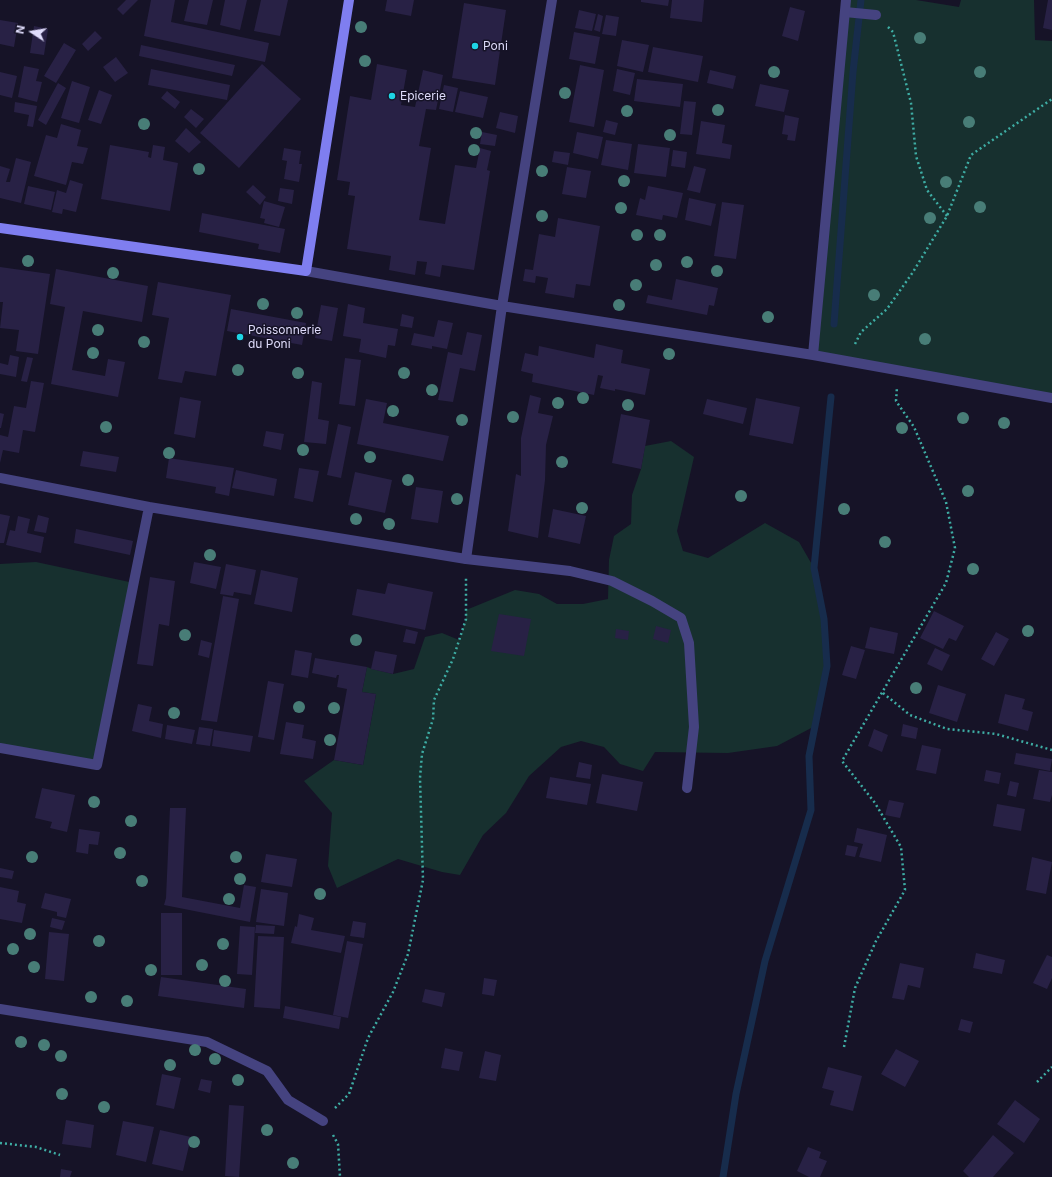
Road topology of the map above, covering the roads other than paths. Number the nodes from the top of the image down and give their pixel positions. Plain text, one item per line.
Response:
1 (349, 0) edge
2 (552, 0) edge
3 (846, 0) edge
4 (845, 12) junction
5 (876, 15) road end
6 (0, 228) edge
7 (306, 271) junction
8 (502, 306) junction
9 (813, 355) junction
10 (1052, 398) edge
11 (0, 478) edge
12 (149, 507) junction
13 (466, 560) junction
14 (0, 748) edge
15 (687, 788) dead end
16 (0, 1009) edge
17 (323, 1121) road end

1 - 7 main road
2 - 8 street
3 - 4 street
4 - 5 street
4 - 9 street
6 - 7 main road
7 - 8 street
8 - 9 street
8 - 13 street
9 - 10 street
11 - 12 street
12 - 13 street
12 - 14 street
13 - 15 street
16 - 17 street

